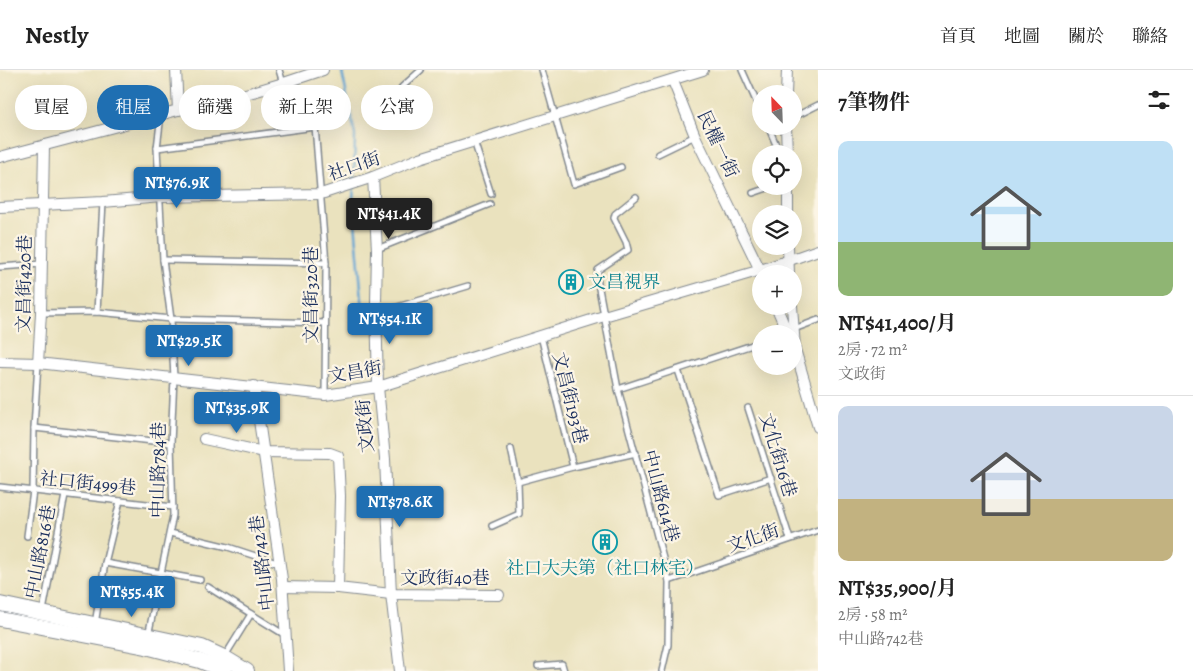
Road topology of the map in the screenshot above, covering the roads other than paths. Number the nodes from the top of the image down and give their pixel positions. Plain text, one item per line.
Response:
1 (176, 70) edge
2 (279, 70) edge
3 (323, 70) edge
4 (421, 70) edge
5 (542, 70) edge
6 (703, 70) edge
7 (742, 70) edge
8 (787, 70) edge
9 (673, 81) junction
10 (284, 84) junction
11 (404, 85) edge
12 (786, 85) edge
13 (752, 92) edge
14 (818, 105) edge
15 (178, 110) junction
16 (802, 112) edge
17 (169, 113) edge
18 (555, 116) junction
19 (103, 130) edge
20 (160, 130) edge
21 (292, 130) edge
22 (315, 130) edge
23 (695, 136) junction
24 (474, 142) junction
25 (44, 145) junction
26 (157, 148) junction
27 (658, 154) dead end
28 (0, 157) edge
29 (621, 167) dead end
30 (373, 177) junction
31 (321, 194) junction
32 (491, 194) dead end
33 (161, 196) junction
34 (636, 198) dead end
35 (103, 202) junction
36 (490, 204) dead end
37 (42, 205) junction
38 (0, 207) edge
39 (376, 250) junction
40 (818, 250) edge
41 (788, 255) edge
42 (163, 260) junction
43 (788, 260) junction
44 (326, 262) junction
45 (42, 264) junction
46 (758, 265) edge
47 (777, 265) edge
48 (788, 265) edge
49 (0, 267) edge
50 (752, 275) edge
51 (468, 286) dead end
52 (98, 312) junction
53 (41, 313) junction
54 (376, 313) junction
55 (604, 316) junction
56 (172, 319) junction
57 (818, 320) edge
58 (325, 323) junction
59 (802, 327) edge
60 (540, 336) junction
61 (752, 345) edge
62 (0, 362) edge
63 (38, 363) junction
64 (802, 368) edge
65 (678, 370) junction
66 (174, 378) junction
67 (254, 386) junction
68 (378, 387) junction
69 (618, 388) junction
70 (325, 395) junction
71 (814, 400) edge
72 (748, 408) dead end
73 (818, 427) edge
74 (34, 428) junction
75 (204, 439) dead end
76 (171, 442) junction
77 (511, 449) dead end
78 (264, 452) junction
79 (636, 453) junction
80 (573, 467) junction
81 (771, 478) junction
82 (518, 482) junction
83 (0, 487) edge
84 (33, 491) junction
85 (65, 494) junction
86 (120, 501) junction
87 (173, 507) junction
88 (492, 526) dead end
89 (818, 530) edge
90 (170, 533) junction
91 (27, 536) dead end
92 (790, 539) junction
93 (104, 563) junction
94 (280, 564) junction
95 (161, 572) junction
96 (200, 580) dead end
97 (669, 581) junction
98 (208, 587) dead end
99 (283, 587) junction
100 (338, 588) junction
101 (391, 594) junction
102 (499, 595) dead end
103 (0, 604) edge
104 (42, 614) junction
105 (251, 614) junction
106 (0, 619) edge
107 (95, 624) junction
108 (286, 635) junction
109 (148, 636) junction
110 (224, 657) junction
111 (538, 666) dead end
112 (225, 671) edge
113 (247, 671) edge
114 (288, 671) edge
115 (400, 671) edge
116 (564, 671) edge
117 (662, 671) edge

1 - 15 street
2 - 10 lane
3 - 10 street
4 - 11 lane
5 - 18 lane
6 - 9 street, 社口街
7 - 13 lane
8 - 12 street
9 - 18 street, 社口街
9 - 23 street, 民權一街
10 - 15 street
14 - 16 lane
15 - 17 street
18 - 24 street, 社口街
18 - 29 lane
19 - 25 street
20 - 26 lane, 中山路784巷
21 - 26 lane
22 - 31 lane, 文昌街320巷
23 - 27 lane
23 - 46 street, 民權一街
24 - 30 street, 社口街
24 - 32 lane
25 - 28 street
25 - 37 street, 文昌街420巷
26 - 33 lane, 中山路784巷
30 - 31 street, 社口街
30 - 39 street, 文政街
31 - 33 street, 社口街
31 - 44 lane, 文昌街320巷
33 - 35 street, 社口街
33 - 42 lane, 中山路784巷
34 - 55 lane, 中山路614巷
35 - 37 street, 社口街
35 - 52 lane
36 - 39 lane
37 - 38 street, 社口街
37 - 45 street, 文昌街420巷
39 - 54 street, 文政街
40 - 43 street, 文昌街
41 - 43 street
42 - 44 lane
42 - 56 lane, 中山路784巷
43 - 47 street, 文昌街
43 - 48 street
44 - 58 lane, 文昌街320巷
45 - 49 lane
45 - 53 street, 文昌街420巷
50 - 55 street, 文昌街
51 - 54 lane
52 - 53 lane
52 - 56 lane
53 - 63 street, 文昌街420巷
54 - 68 street, 文政街
55 - 60 street, 文昌街
55 - 69 lane, 中山路614巷
56 - 58 lane
56 - 66 lane, 中山路784巷
57 - 59 lane
58 - 70 lane, 文昌街320巷
60 - 68 street, 文昌街
60 - 80 lane, 文昌街193巷
61 - 65 lane
62 - 63 street, 文昌街
63 - 66 street, 文昌街
63 - 74 lane, 中山路816巷
64 - 71 street
65 - 69 lane
65 - 81 lane
66 - 67 street, 文昌街
66 - 76 lane, 中山路784巷
67 - 70 street, 文昌街
67 - 78 street, 中山路742巷
68 - 70 street, 文昌街
68 - 101 street, 文政街
69 - 79 lane, 中山路614巷
71 - 73 street
72 - 81 lane, 文化街16巷
74 - 76 lane
74 - 84 lane, 中山路816巷
75 - 78 street
76 - 87 lane, 中山路784巷
77 - 82 lane
78 - 94 street, 中山路742巷
78 - 100 street
79 - 80 lane
79 - 97 lane, 中山路614巷
80 - 82 lane
81 - 92 lane, 文化街16巷
82 - 88 lane
83 - 84 lane, 社口街499巷
84 - 85 lane, 社口街499巷
84 - 91 lane, 中山路816巷
85 - 86 lane, 社口街499巷
85 - 104 lane, 中山路816巷
86 - 87 lane, 社口街499巷
86 - 93 lane
87 - 90 lane, 中山路784巷
89 - 92 lane, 文化街
90 - 94 lane, 中山路784巷
90 - 95 lane, 中山路784巷
92 - 97 lane, 文化街
93 - 95 lane
93 - 107 lane
94 - 99 street, 中山路742巷
95 - 96 lane
95 - 109 lane, 中山路784巷
97 - 117 lane, 中山路614巷
98 - 105 lane
99 - 100 street, 文政街40巷
99 - 108 street, 中山路742巷
100 - 101 street, 文政街40巷
101 - 102 street, 文政街40巷
101 - 115 street, 文政街
103 - 104 street
104 - 107 street
105 - 108 lane
105 - 110 lane
106 - 112 street
107 - 109 street
108 - 114 street, 中山路742巷
109 - 110 street
110 - 113 street
111 - 116 lane

